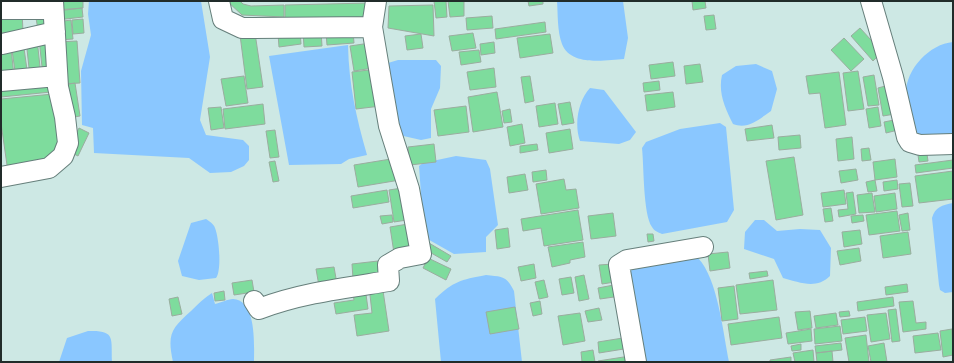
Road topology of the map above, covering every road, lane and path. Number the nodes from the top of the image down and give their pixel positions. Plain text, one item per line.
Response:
1 (219, 1) edge
2 (376, 1) edge
3 (871, 1) edge
4 (53, 5) edge
5 (1, 9) edge
6 (372, 27) junction
7 (55, 32) junction
8 (2, 44) edge
9 (57, 76) junction
10 (1, 81) edge
11 (953, 144) edge
12 (1, 176) edge
13 (703, 247) dead end
14 (254, 300) dead end
15 (636, 362) edge

1 - 6 street
2 - 6 street
3 - 11 street
4 - 5 street
4 - 7 street
6 - 14 street
7 - 8 street
7 - 9 street
9 - 10 street
9 - 12 street
13 - 15 street

